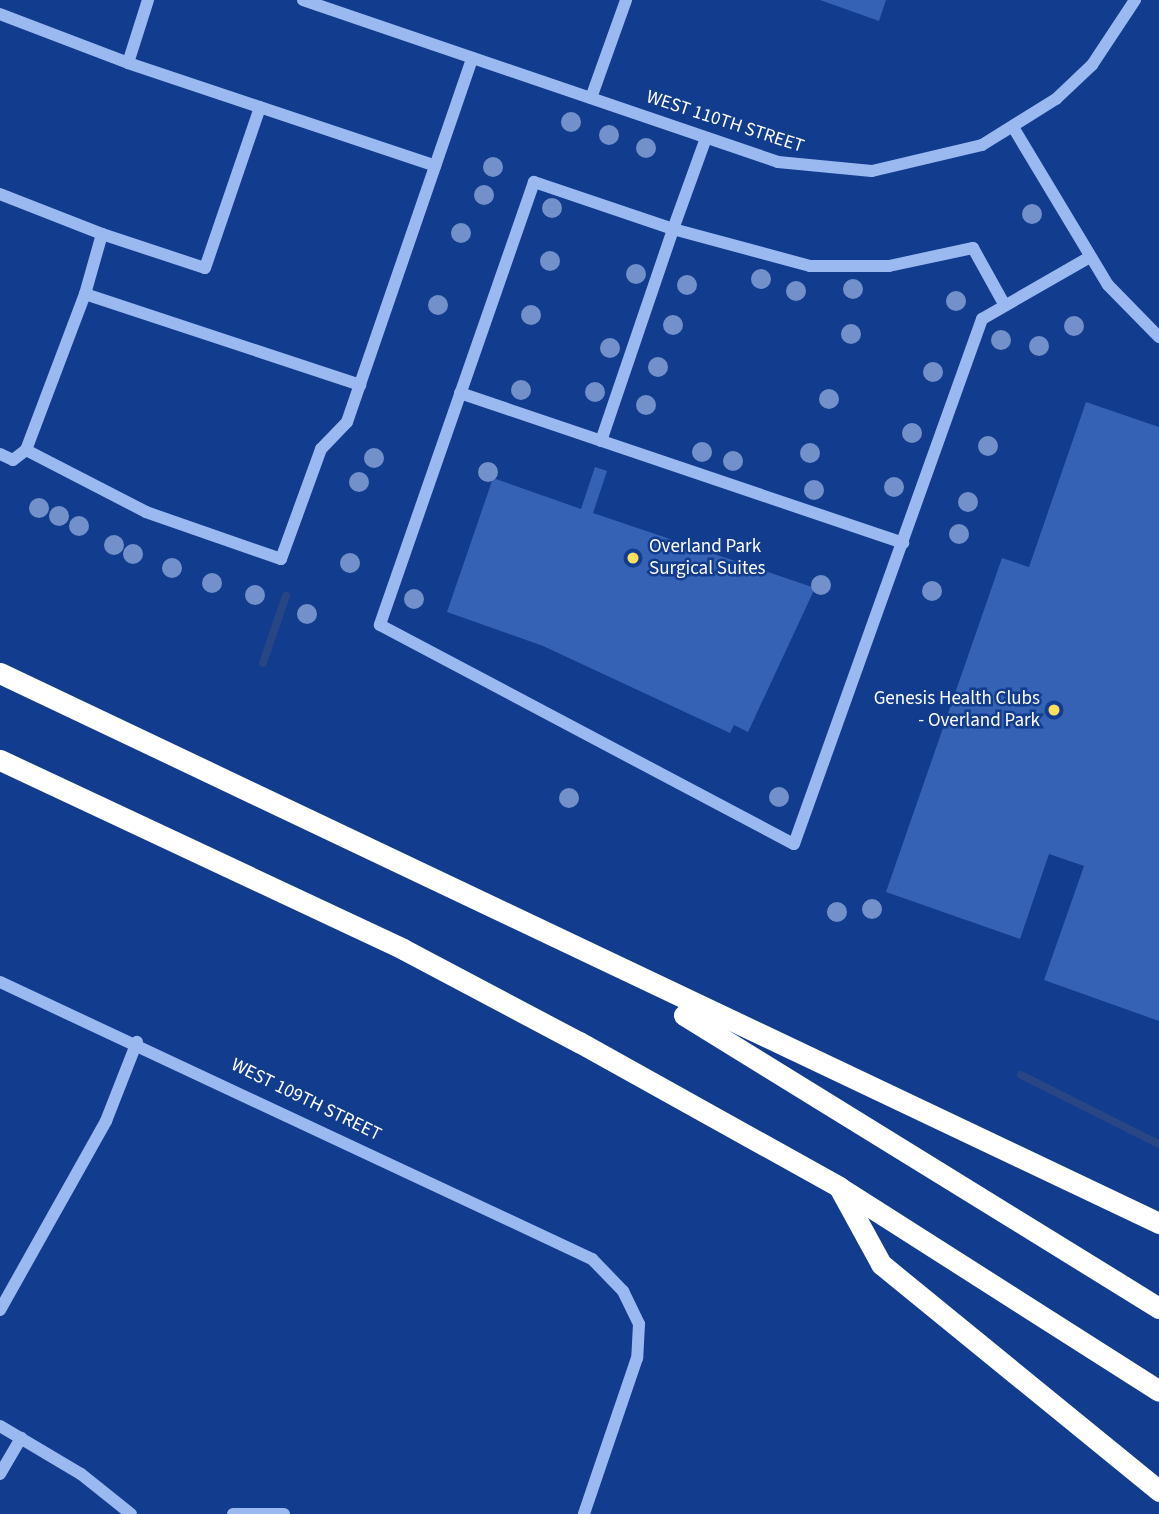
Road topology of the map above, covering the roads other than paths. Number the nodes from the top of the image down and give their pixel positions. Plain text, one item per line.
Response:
1 (148, 0) edge
2 (303, 0) edge
3 (626, 0) edge
4 (1135, 0) edge
5 (317, 2) edge
6 (0, 14) edge
7 (472, 58) junction
8 (128, 63) junction
9 (591, 98) junction
10 (260, 107) junction
11 (1013, 127) junction
12 (706, 138) junction
13 (435, 166) junction
14 (0, 194) edge
15 (674, 229) junction
16 (102, 234) junction
17 (1090, 257) junction
18 (85, 294) junction
19 (1004, 304) junction
20 (1159, 337) edge
21 (360, 386) junction
22 (460, 393) junction
23 (601, 441) junction
24 (26, 450) junction
25 (0, 454) edge
26 (903, 543) junction
27 (0, 673) edge
28 (0, 761) edge
29 (552, 940) junction
30 (0, 982) edge
31 (136, 1042) junction
32 (839, 1187) junction
33 (1159, 1223) edge
34 (1159, 1308) edge
35 (0, 1310) edge
36 (1159, 1391) edge
37 (0, 1426) edge
38 (21, 1438) junction
39 (0, 1474) edge
40 (1159, 1491) edge
41 (131, 1514) edge
42 (233, 1514) edge
43 (284, 1514) edge
44 (584, 1514) edge

1 - 8 street
2 - 5 street, WEST 110TH STREET
3 - 9 street
4 - 11 street, WEST 110TH STREET
5 - 7 street, WEST 110TH STREET
6 - 8 street
7 - 9 street, WEST 110TH STREET
7 - 13 street
8 - 10 street
9 - 12 street, WEST 110TH STREET
10 - 13 street
10 - 16 street
11 - 12 street, WEST 110TH STREET
11 - 17 street
12 - 15 street
13 - 21 street
14 - 16 street
15 - 19 street
15 - 22 street
15 - 23 street
16 - 18 street
17 - 19 street
17 - 20 street
18 - 21 street
18 - 24 street
19 - 26 street
21 - 24 street
22 - 23 street
22 - 26 street
23 - 26 street
24 - 25 street
27 - 29 highway
28 - 32 highway
29 - 33 highway
29 - 34 highway
30 - 31 street, WEST 109TH STREET
31 - 35 street
31 - 44 street, WEST 109TH STREET
32 - 36 highway
32 - 40 highway
37 - 38 street
38 - 39 street
38 - 41 street
42 - 43 street

